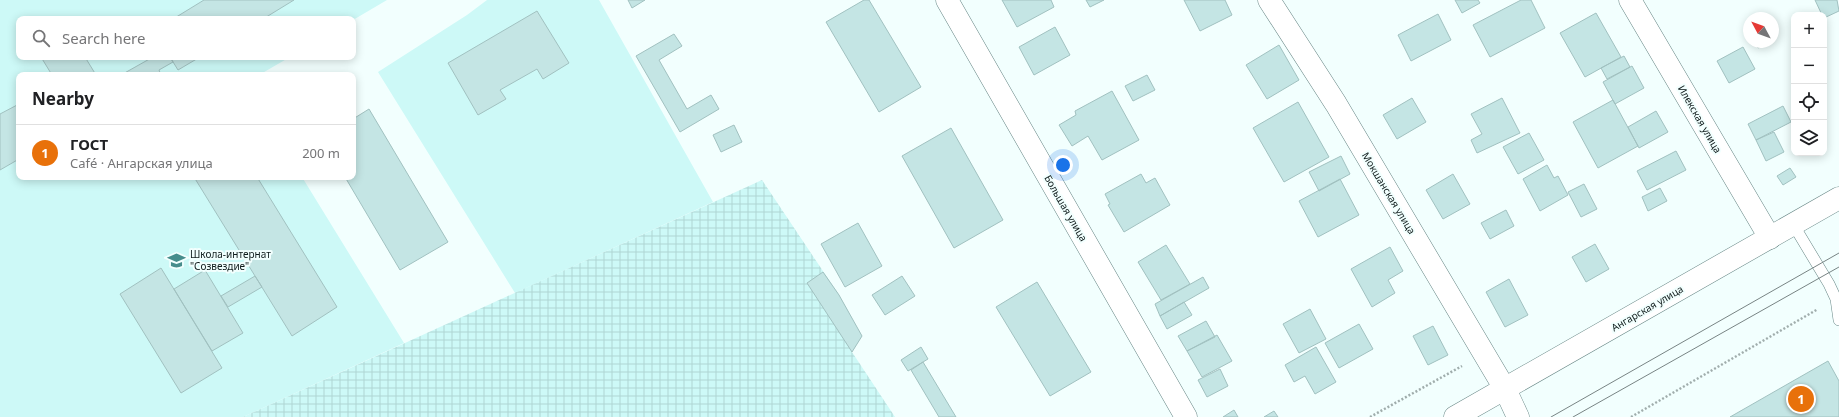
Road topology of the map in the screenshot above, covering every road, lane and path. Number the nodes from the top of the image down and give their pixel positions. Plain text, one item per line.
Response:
1 (947, 0) edge
2 (1270, 0) edge
3 (1630, 0) edge
4 (1839, 198) edge
5 (1793, 224) junction
6 (1770, 238) junction
7 (1836, 299) junction
8 (1839, 320) edge
9 (1484, 354) junction
10 (1505, 389) junction
11 (1186, 417) edge
12 (1370, 417) edge
13 (1455, 417) edge
14 (1518, 417) edge
15 (1631, 417) edge

1 - 11 street, Большая улица
2 - 9 street, Мокшанская улица
3 - 6 street, Илекская улица
4 - 5 street, Ангарская улица
5 - 6 street, Ангарская улица
5 - 7 lane
6 - 10 street, Ангарская улица
7 - 8 lane
7 - 15 path
9 - 10 street, Мокшанская улица
9 - 12 path
10 - 13 street, Ангарская улица
10 - 14 street, Мокшанская улица

